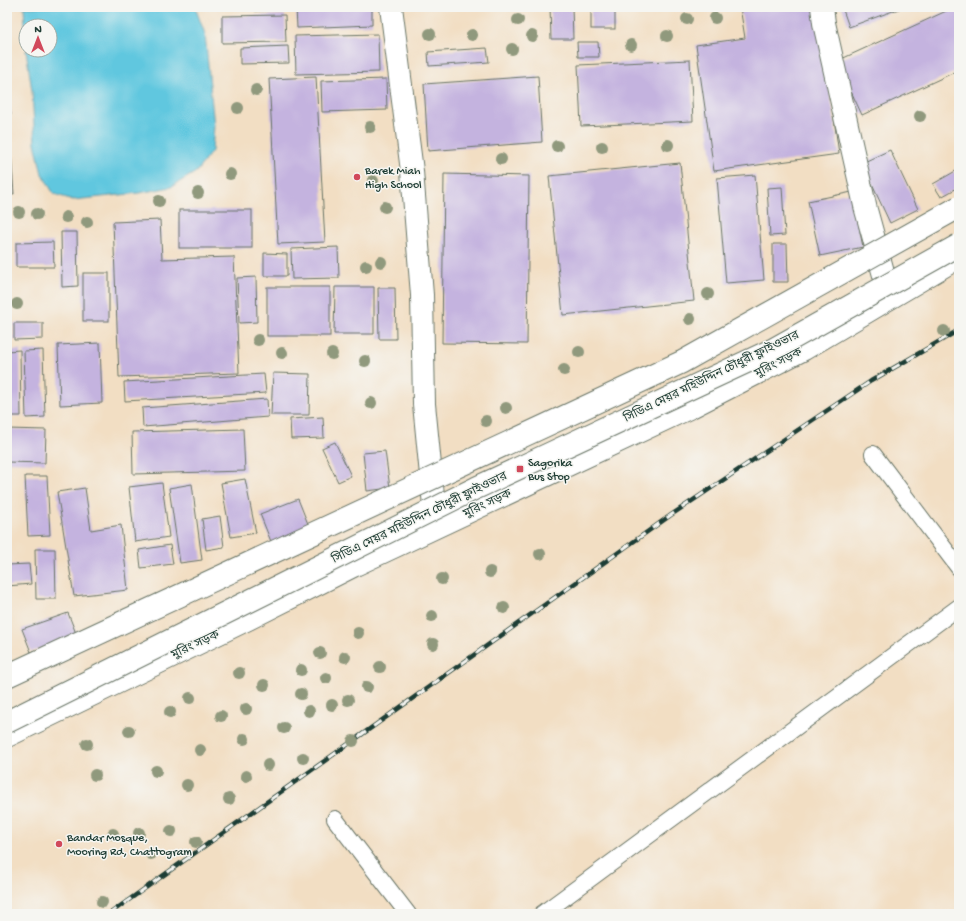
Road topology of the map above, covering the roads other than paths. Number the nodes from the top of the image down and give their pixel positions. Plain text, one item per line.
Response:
1 (391, 7) edge
2 (822, 7) edge
3 (959, 207) edge
4 (959, 245) edge
5 (959, 257) edge
6 (890, 297) junction
7 (873, 454) dead end
8 (436, 526) junction
9 (959, 568) edge
10 (959, 607) edge
11 (7, 676) edge
12 (7, 722) edge
13 (7, 736) edge
14 (336, 819) dead end
15 (408, 914) edge
16 (542, 914) edge

1 - 8 main road
2 - 6 main road
3 - 11 main road, bridge
4 - 12 main road, সিডিএ মেয়র মহিউদ্দিন চৌধুরী ফ্লাইওভার, bridge
5 - 6 main road, মুরিং সড়ক
6 - 8 main road, মুরিং সড়ক
7 - 9 lane
8 - 13 main road, মুরিং সড়ক
10 - 16 lane
14 - 15 lane

